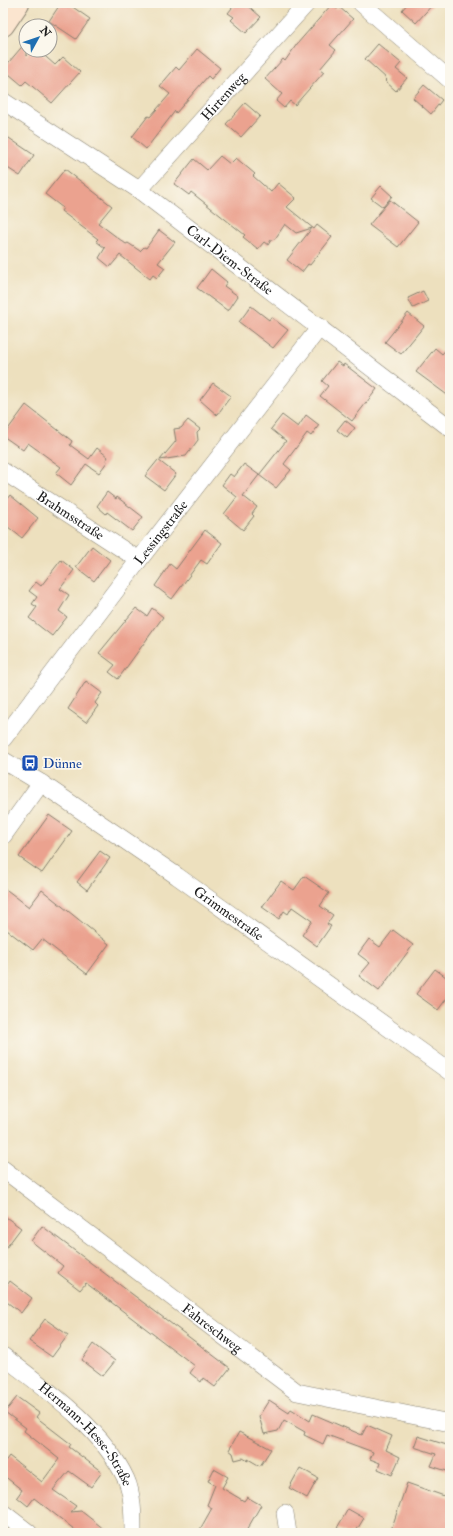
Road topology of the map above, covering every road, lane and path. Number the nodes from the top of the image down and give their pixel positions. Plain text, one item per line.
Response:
1 (18, 3) edge
2 (307, 3) edge
3 (361, 3) edge
4 (3, 25) edge
5 (450, 80) edge
6 (3, 101) edge
7 (139, 190) junction
8 (320, 328) junction
9 (450, 428) edge
10 (3, 471) edge
11 (139, 560) junction
12 (3, 739) edge
13 (3, 760) edge
14 (41, 783) junction
15 (3, 836) edge
16 (450, 1072) edge
17 (3, 1169) edge
18 (3, 1356) edge
19 (450, 1423) edge
20 (3, 1513) edge
21 (284, 1513) dead end
22 (29, 1533) edge
23 (133, 1533) edge
24 (288, 1533) edge

1 - 4 street
2 - 7 street, Hirtenweg
3 - 5 street
6 - 7 street, Carl-Diem-Straße
7 - 8 street, Carl-Diem-Straße
8 - 9 street, Carl-Diem-Straße
8 - 11 street, Lessingstraße
10 - 11 street, Brahmsstraße
11 - 12 street, Lessingstraße
13 - 14 street, Grimmestraße
14 - 15 street
14 - 16 street, Grimmestraße
17 - 19 street, Fahreschweg
18 - 23 street, Hermann-Hesse-Straße
20 - 22 street
21 - 24 street

